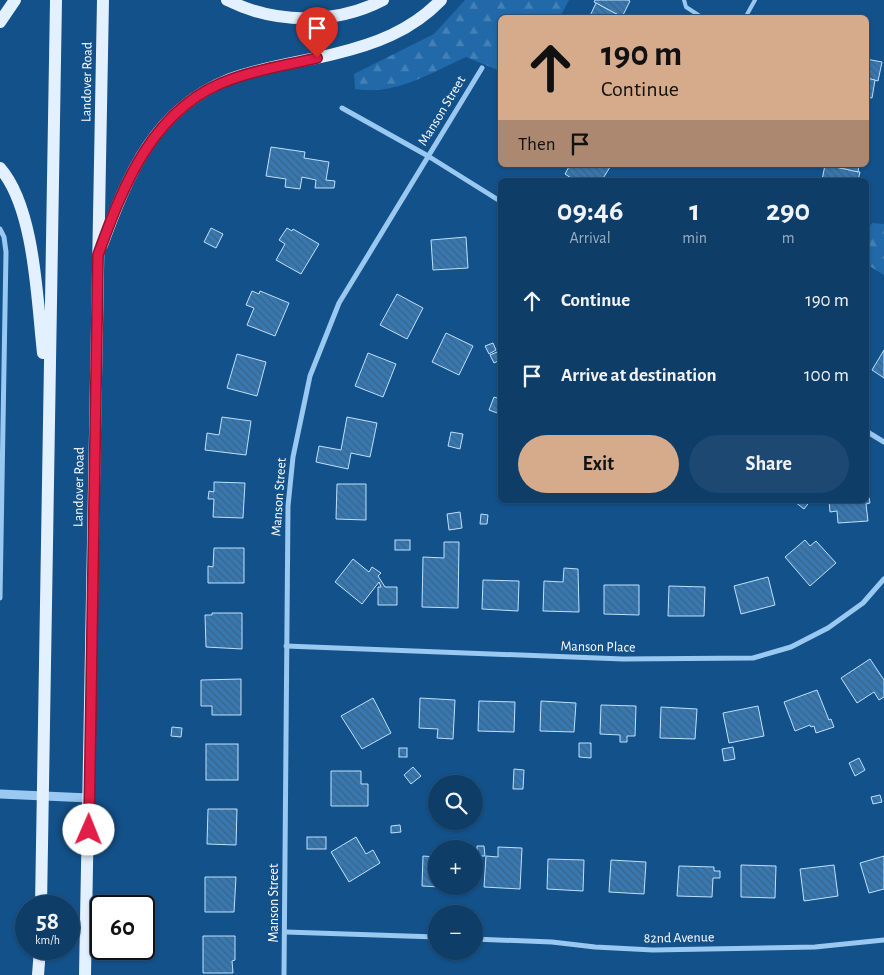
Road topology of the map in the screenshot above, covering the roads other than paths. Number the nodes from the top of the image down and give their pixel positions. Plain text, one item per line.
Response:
1 (15, 0) edge
2 (56, 0) edge
3 (103, 0) edge
4 (227, 0) edge
5 (383, 0) edge
6 (441, 0) edge
7 (684, 0) edge
8 (755, 0) edge
9 (698, 15) edge
10 (747, 15) edge
11 (0, 22) edge
12 (482, 68) dead end
13 (342, 108) dead end
14 (428, 156) junction
15 (0, 168) edge
16 (498, 200) edge
17 (0, 229) edge
18 (98, 255) junction
19 (49, 399) junction
20 (869, 433) edge
21 (884, 442) edge
22 (884, 579) edge
23 (0, 598) edge
24 (286, 646) junction
25 (0, 794) edge
26 (42, 796) junction
27 (89, 798) junction
28 (41, 895) edge
29 (286, 932) junction
30 (428, 937) edge
31 (483, 939) edge
32 (884, 940) edge
33 (39, 960) edge
34 (38, 975) edge
35 (85, 975) edge
36 (284, 975) edge

1 - 11 main road
2 - 19 main road
3 - 18 main road, Landover Road
4 - 5 main road
6 - 18 main road
7 - 9 lane
8 - 10 lane
12 - 14 street, Manson Street
13 - 14 street
14 - 16 street
14 - 24 street, Manson Street
15 - 19 main road
17 - 23 street
18 - 27 main road, Landover Road
19 - 26 main road
20 - 21 street
22 - 24 street, Manson Place
24 - 29 street, Manson Street
25 - 26 street
26 - 27 street
26 - 28 main road
27 - 35 main road, Landover Road
29 - 30 street
29 - 36 street, Manson Street
31 - 32 street, 82nd Avenue
33 - 34 main road

